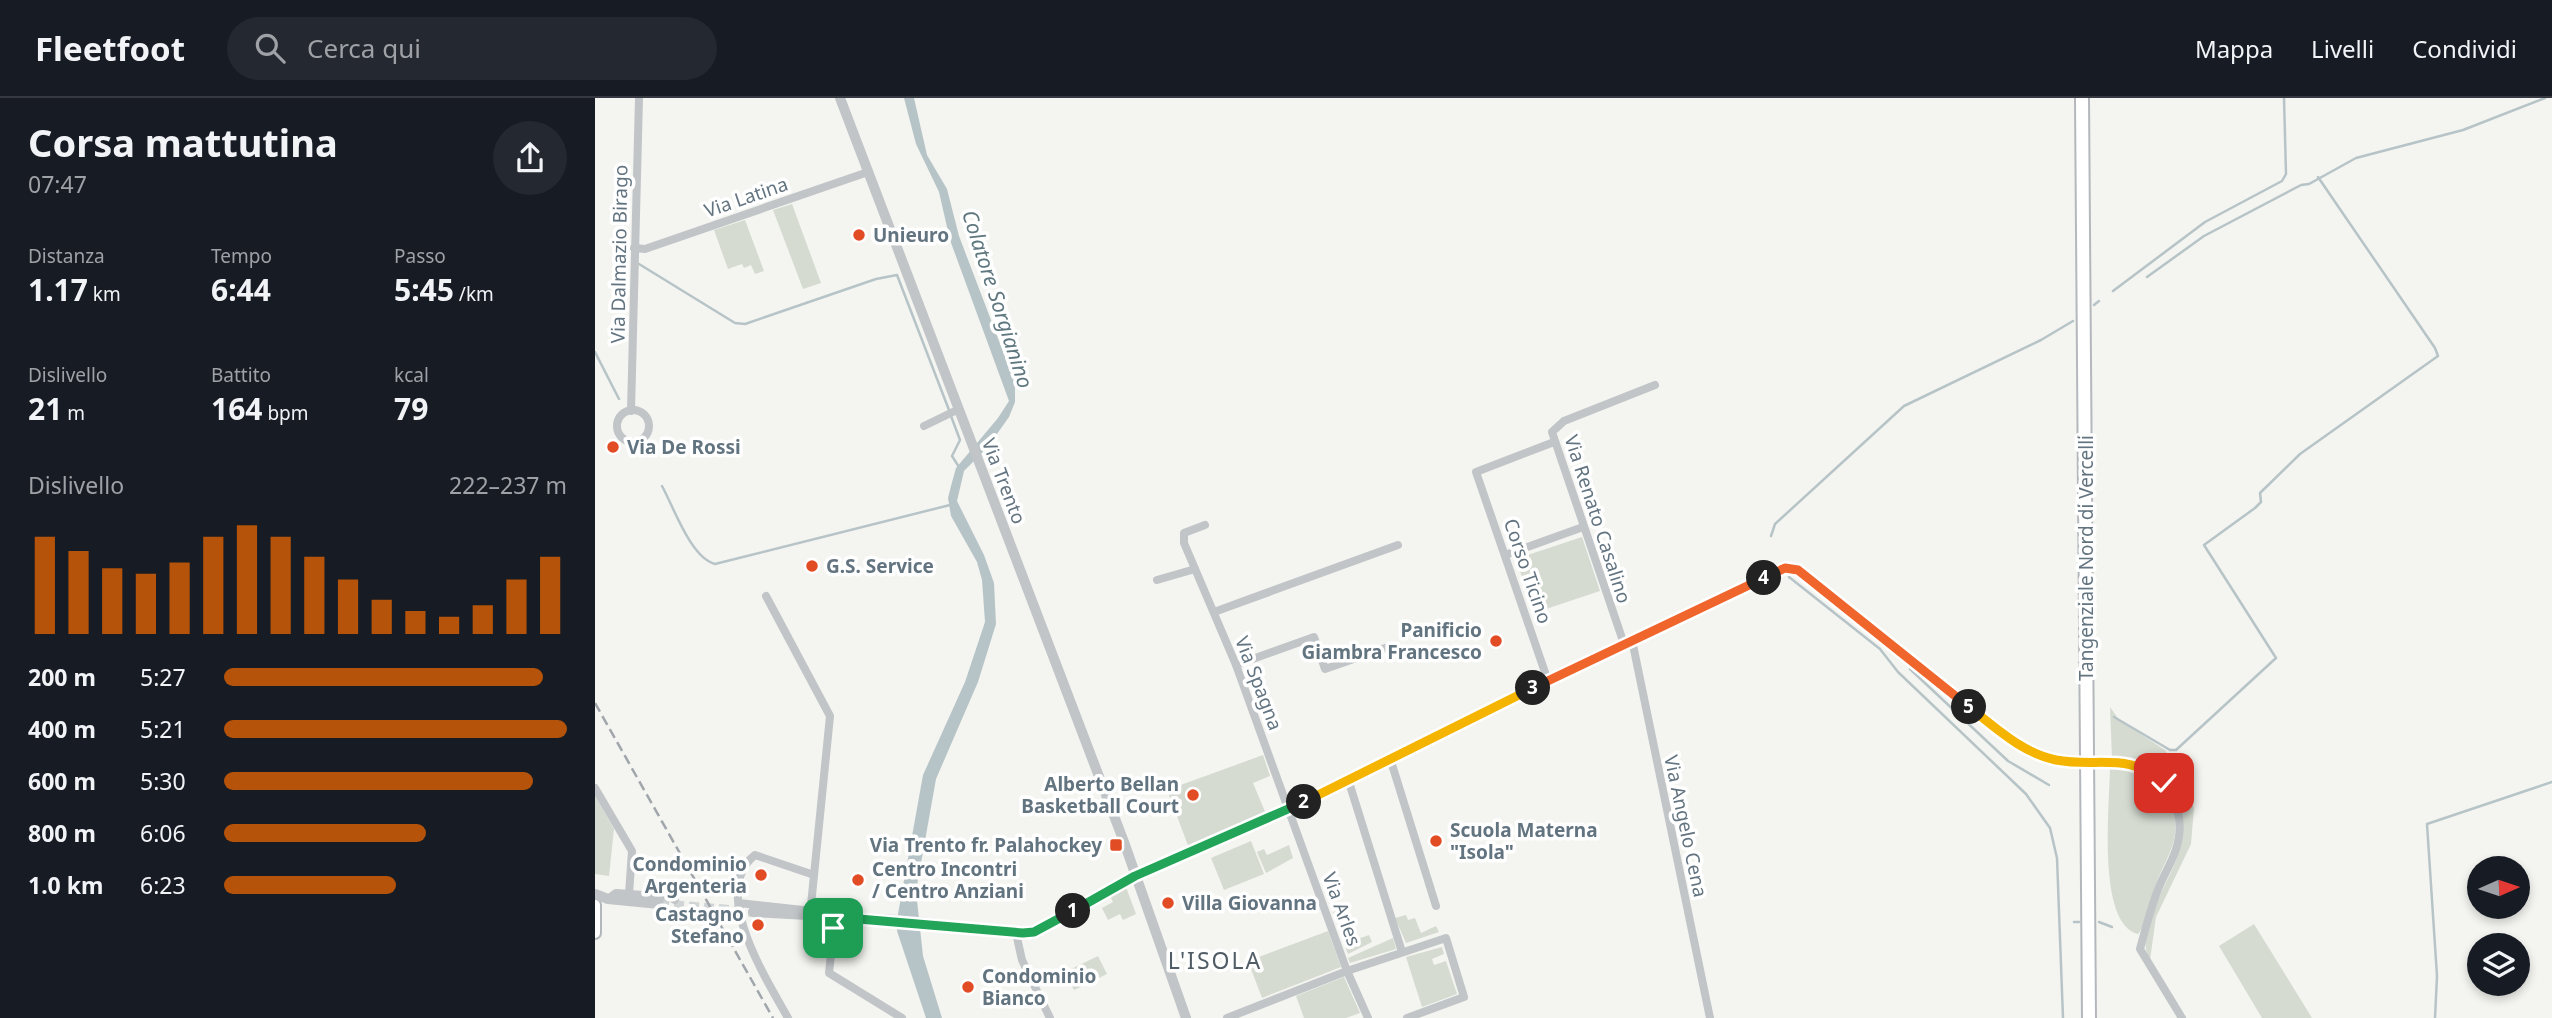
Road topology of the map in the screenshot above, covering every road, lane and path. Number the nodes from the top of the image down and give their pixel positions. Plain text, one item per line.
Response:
1 (639, 98) edge
2 (840, 98) edge
3 (2082, 98) edge
4 (868, 172) junction
5 (634, 248) junction
6 (1655, 385) dead end
7 (631, 411) dead end
8 (952, 412) junction
9 (925, 426) dead end
10 (1554, 442) junction
11 (1205, 525) dead end
12 (1583, 527) junction
13 (1398, 545) dead end
14 (1505, 555) junction
15 (1195, 569) junction
16 (1157, 580) dead end
17 (766, 596) dead end
18 (1214, 612) junction
19 (1628, 642) junction
20 (1391, 646) dead end
21 (1236, 665) junction
22 (1548, 681) junction
23 (1390, 758) junction
24 (1348, 779) junction
25 (595, 788) edge
26 (1290, 809) junction
27 (814, 875) junction
28 (1135, 876) junction
29 (595, 894) edge
30 (629, 894) junction
31 (608, 899) junction
32 (675, 900) dead end
33 (739, 903) junction
34 (659, 904) tunnel mouth
35 (1436, 906) dead end
36 (596, 909) edge
37 (753, 912) tunnel mouth
38 (809, 915) junction
39 (835, 917) junction
40 (595, 933) edge
41 (1016, 933) junction
42 (1402, 952) junction
43 (1347, 971) junction
44 (788, 1018) edge
45 (902, 1018) edge
46 (1050, 1018) edge
47 (1186, 1018) edge
48 (1227, 1018) edge
49 (1368, 1018) edge
50 (1407, 1018) edge
51 (1710, 1018) edge
52 (2089, 1018) edge
53 (2182, 1018) edge

1 - 5 street, Via Dalmazio Birago
2 - 4 street, Via Trento
3 - 52 main road, Tangenziale Nord di Vercelli
4 - 5 street, Via Latina
4 - 8 street, Via Trento
5 - 7 street, Via Dalmazio Birago
6 - 10 street, Via Renato Casalino
8 - 9 street
8 - 28 street, Via Trento
10 - 12 street, Via Renato Casalino
10 - 14 street, Corso Ticino
11 - 15 street, Via Spagna
12 - 14 street
12 - 19 street, Via Renato Casalino
13 - 18 street
14 - 22 street, Corso Ticino
15 - 16 street
15 - 18 street, Via Spagna
17 - 27 street
18 - 21 street, Via Spagna
19 - 22 street
19 - 51 street, Via Angelo Cena
19 - 53 street, bridge
20 - 21 street
21 - 26 street, Via Spagna
22 - 23 street
23 - 24 street
23 - 35 street
24 - 26 street
24 - 42 street
25 - 30 street
26 - 28 street
26 - 43 street, Via Arles
27 - 33 street
27 - 38 street
28 - 41 street
28 - 47 street, Via Trento
29 - 31 street
30 - 31 street
30 - 32 street
31 - 34 street
31 - 36 street
33 - 38 street
33 - 44 street
36 - 40 main road
37 - 38 street
38 - 39 street
39 - 41 street
39 - 45 street
41 - 46 street
42 - 43 street
42 - 50 street
43 - 48 street
43 - 49 street, Via Arles

